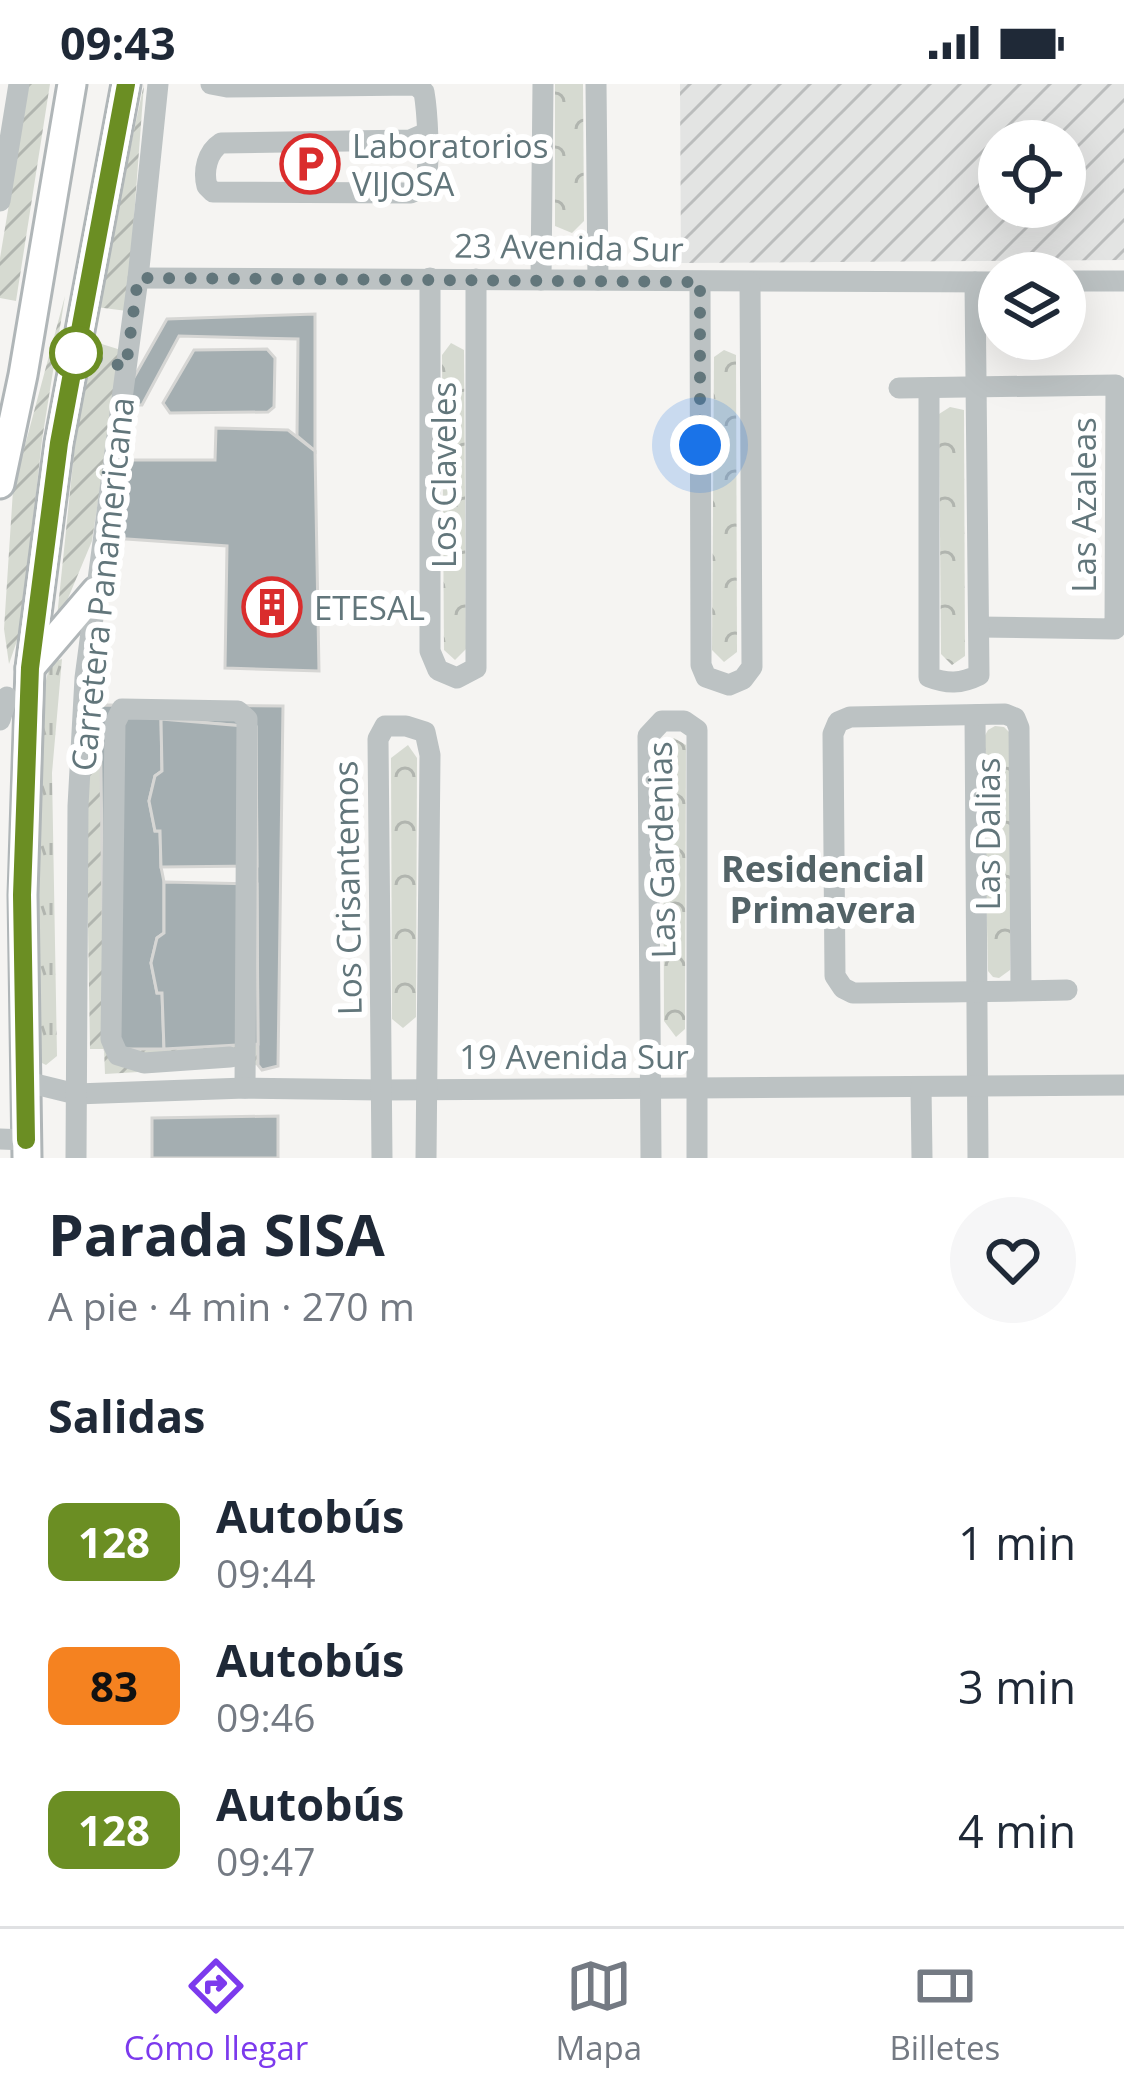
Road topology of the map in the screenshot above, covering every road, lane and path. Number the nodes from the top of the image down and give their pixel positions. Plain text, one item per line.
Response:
1 (19, 84) edge
2 (73, 84) edge
3 (126, 84) edge
4 (158, 84) edge
5 (211, 84) edge
6 (543, 84) edge
7 (596, 84) edge
8 (424, 88) edge
9 (426, 134) junction
10 (0, 201) edge
11 (138, 278) junction
12 (430, 278) junction
13 (476, 279) junction
14 (542, 280) junction
15 (598, 280) junction
16 (1086, 281) edge
17 (1124, 281) edge
18 (700, 282) junction
19 (750, 282) junction
20 (975, 282) junction
21 (978, 282) edge
22 (976, 387) junction
23 (899, 388) dead end
24 (929, 388) junction
25 (0, 484) edge
26 (96, 591) junction
27 (979, 627) junction
28 (30, 668) junction
29 (7, 697) dead end
30 (974, 715) junction
31 (0, 719) edge
32 (1067, 990) dead end
33 (1021, 991) junction
34 (977, 992) junction
35 (230, 1057) dead end
36 (27, 1082) junction
37 (1124, 1085) edge
38 (976, 1086) junction
39 (920, 1087) junction
40 (245, 1088) junction
41 (650, 1088) junction
42 (696, 1088) junction
43 (381, 1090) junction
44 (425, 1090) junction
45 (76, 1094) junction
46 (18, 1146) edge
47 (76, 1158) edge
48 (382, 1158) edge
49 (426, 1158) edge
50 (651, 1158) edge
51 (697, 1158) edge
52 (922, 1158) edge
53 (978, 1158) edge

1 - 10 street
2 - 25 main road
3 - 28 main road, Carretera Panamericana
4 - 11 street, Carretera Panamericana
5 - 8 street
6 - 14 street
7 - 15 street
8 - 9 street
9 - 9 street
11 - 12 street, 23 Avenida Sur
11 - 26 street, Carretera Panamericana
12 - 13 street, 23 Avenida Sur
12 - 13 street, Los Claveles
13 - 14 street, 23 Avenida Sur
14 - 15 street, 23 Avenida Sur
15 - 18 street, 23 Avenida Sur
16 - 17 street
18 - 19 street, 23 Avenida Sur
18 - 19 street
19 - 20 street, 23 Avenida Sur
20 - 21 street, 23 Avenida Sur
20 - 22 street
22 - 24 street, Las Azaleas
22 - 27 street
22 - 27 street, Las Azaleas
23 - 24 street, Las Azaleas
24 - 27 street
26 - 28 main road
26 - 45 street, Carretera Panamericana
28 - 36 main road, Carretera Panamericana
29 - 31 street
30 - 33 street, Las Dalias
30 - 34 street, Las Dalias
30 - 34 street, Las Dalias
32 - 33 street, Las Dalias
33 - 34 street, Las Dalias
34 - 38 street, Las Dalias
35 - 40 street
36 - 45 street, 19 Avenida Sur
36 - 46 main road, Carretera Panamericana
37 - 38 street, 19 Avenida Sur
38 - 39 street, 19 Avenida Sur
38 - 53 street, Las Dalias
39 - 42 street, 19 Avenida Sur
39 - 52 street
40 - 43 street, 19 Avenida Sur
40 - 45 street, 19 Avenida Sur
41 - 42 street, 19 Avenida Sur
41 - 42 street, Las Gardenias
41 - 44 street, 19 Avenida Sur
41 - 50 street
42 - 51 street
43 - 44 street, 19 Avenida Sur
43 - 44 street, Los Crisantemos
43 - 48 street
44 - 49 street
45 - 47 street, Carretera Panamericana

